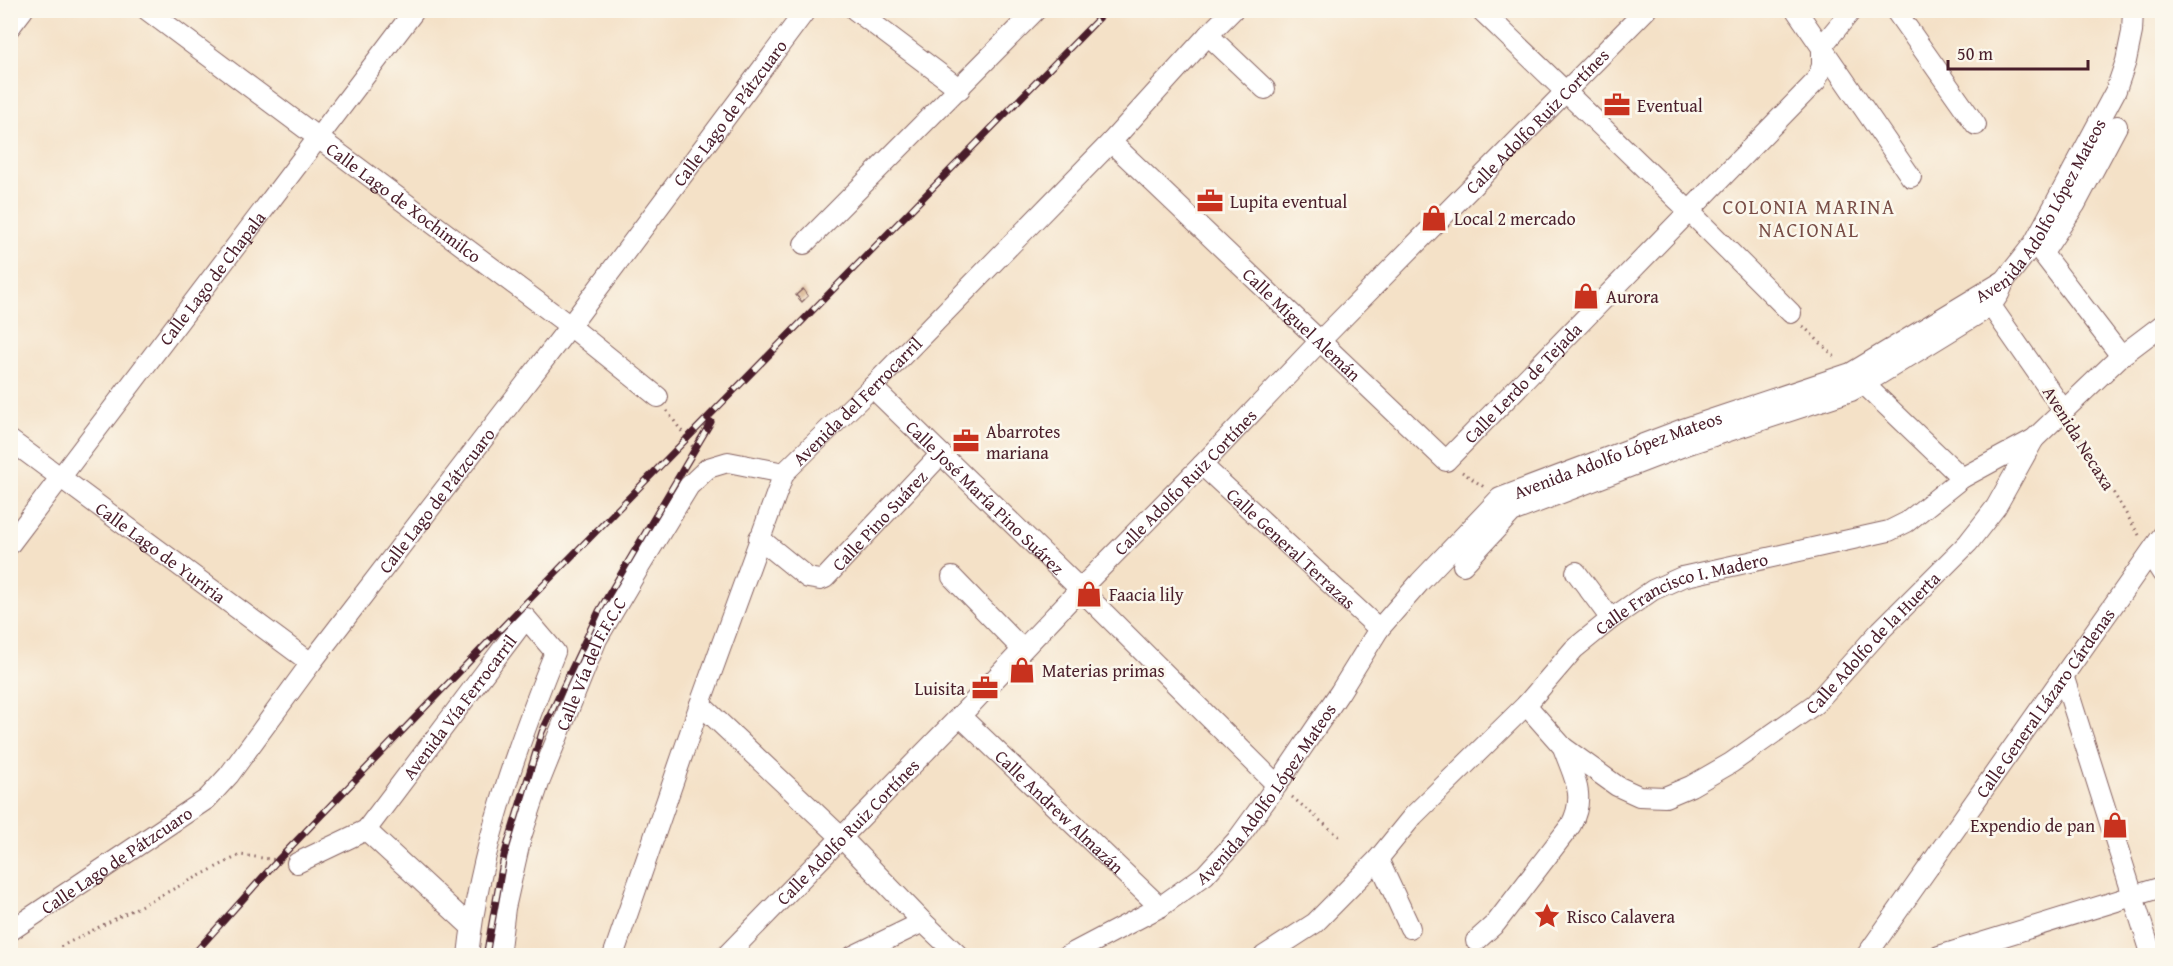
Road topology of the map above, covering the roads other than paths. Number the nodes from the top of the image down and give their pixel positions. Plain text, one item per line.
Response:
1 (23, 10) edge
2 (147, 10) edge
3 (415, 10) edge
4 (806, 10) edge
5 (855, 10) edge
6 (1036, 10) edge
7 (1233, 10) edge
8 (1481, 10) edge
9 (1646, 10) edge
10 (1796, 10) edge
11 (1852, 10) edge
12 (1895, 10) edge
13 (2133, 10) edge
14 (10, 27) edge
15 (1208, 35) junction
16 (1822, 46) junction
17 (960, 89) junction
18 (1265, 89) dead end
19 (1567, 93) junction
20 (1976, 125) dead end
21 (2117, 126) dead end
22 (318, 139) junction
23 (1111, 142) junction
24 (1911, 177) dead end
25 (1689, 211) junction
26 (804, 244) dead end
27 (2039, 248) junction
28 (2005, 280) junction
29 (1991, 306) junction
30 (2163, 312) edge
31 (1791, 313) road end
32 (570, 326) junction
33 (2157, 329) edge
34 (1320, 340) junction
35 (2121, 356) junction
36 (1858, 379) junction
37 (872, 387) junction
38 (658, 398) road end
39 (2064, 411) junction
40 (2034, 439) junction
41 (10, 440) edge
42 (941, 454) junction
43 (1446, 461) joint
44 (1202, 465) junction
45 (784, 473) junction
46 (61, 477) junction
47 (1962, 478) junction
48 (2163, 536) edge
49 (759, 538) junction
50 (10, 544) edge
51 (2150, 554) junction
52 (1463, 565) dead end
53 (1576, 572) dead end
54 (2163, 573) edge
55 (952, 577) dead end
56 (1080, 589) junction
57 (1909, 615) dead end
58 (1611, 619) junction
59 (1379, 629) junction
60 (1022, 649) junction
61 (555, 652) joint
62 (311, 663) junction
63 (2064, 678) junction
64 (700, 704) junction
65 (1526, 705) junction
66 (960, 716) junction
67 (1563, 747) junction
68 (1276, 785) junction
69 (366, 830) junction
70 (841, 837) junction
71 (1378, 859) junction
72 (297, 863) road end
73 (2163, 886) edge
74 (2133, 896) junction
75 (1160, 907) junction
76 (923, 922) junction
77 (471, 927) junction
78 (1410, 928) dead end
79 (10, 931) edge
80 (1476, 941) dead end
81 (468, 956) edge
82 (499, 956) edge
83 (614, 956) edge
84 (726, 956) edge
85 (852, 956) edge
86 (959, 956) edge
87 (1067, 956) edge
88 (1264, 956) edge
89 (1866, 956) edge
90 (1938, 956) edge
91 (2152, 956) edge

1 - 14 street
2 - 22 street, Calle Lago de Xochimilco
3 - 22 street, Calle Lago de Chapala
4 - 32 street, Calle Lago de Pátzcuaro
5 - 17 street
6 - 17 street
7 - 15 street, Avenida del Ferrocarril
8 - 19 street
9 - 19 street, Calle Adolfo Ruiz Cortínes
10 - 16 street
11 - 16 street
12 - 20 street
13 - 27 street, Avenida Adolfo López Mateos
15 - 18 street
15 - 23 street, Avenida del Ferrocarril
16 - 24 street
16 - 25 street, Calle Lerdo de Tejada
17 - 26 street
19 - 25 street
19 - 34 street, Calle Adolfo Ruiz Cortínes
21 - 27 street
22 - 32 street, Calle Lago de Xochimilco
22 - 46 street, Calle Lago de Chapala
23 - 34 street, Calle Miguel Alemán
23 - 37 street, Avenida del Ferrocarril
25 - 31 street
25 - 43 street, Calle Lerdo de Tejada
27 - 28 street, Avenida Adolfo López Mateos
27 - 35 street
28 - 29 street
28 - 36 street, Avenida Adolfo López Mateos
29 - 36 street
29 - 39 street, Avenida Necaxa
30 - 33 street
32 - 38 street, Calle Lago de Xochimilco
32 - 62 street, Calle Lago de Pátzcuaro
33 - 35 street, Calle Francisco I. Madero
34 - 43 street, Calle Miguel Alemán
34 - 44 street, Calle Adolfo Ruiz Cortínes
35 - 39 street, Calle Francisco I. Madero
36 - 47 street
36 - 52 street
36 - 59 street, Avenida Adolfo López Mateos
37 - 42 street, Calle José María Pino Suárez
37 - 45 street, Avenida del Ferrocarril
39 - 40 street, Calle Francisco I. Madero
39 - 57 street
40 - 47 street, Calle Francisco I. Madero
40 - 67 street, Calle Adolfo de la Huerta
41 - 46 street, Calle Lago de Yuriria
42 - 49 street, Calle Pino Suárez
42 - 56 street, Calle José María Pino Suárez
44 - 56 street, Calle Adolfo Ruiz Cortínes
44 - 59 street, Calle General Terrazas
45 - 49 street, Avenida del Ferrocarril
45 - 82 street, Calle Vía del F.F.C.C
46 - 50 street, Calle Lago de Chapala
46 - 62 street, Calle Lago de Yuriria
47 - 58 street, Calle Francisco I. Madero
48 - 51 street, Calle General Lázaro Cárdenas
49 - 64 street, Avenida del Ferrocarril
51 - 54 street
51 - 63 street, Calle General Lázaro Cárdenas
53 - 58 street
55 - 60 street
56 - 60 street, Calle Adolfo Ruiz Cortínes
56 - 68 street, Calle José María Pino Suárez
58 - 65 street, Calle Francisco I. Madero
59 - 68 street, Avenida Adolfo López Mateos
60 - 66 street, Calle Adolfo Ruiz Cortínes
61 - 69 street, Avenida Vía Ferrocarril
61 - 77 street, Calle Vía del F.F.C.C
62 - 79 street, Calle Lago de Pátzcuaro
63 - 74 street
63 - 89 street, Calle General Lázaro Cárdenas
64 - 70 street
64 - 83 street, Avenida del Ferrocarril
65 - 67 street
65 - 71 street, Calle Francisco I. Madero
66 - 70 street, Calle Adolfo Ruiz Cortínes
66 - 75 street, Calle Andrew Almazán
67 - 80 street
68 - 75 street, Avenida Adolfo López Mateos
69 - 72 street
69 - 77 street
70 - 76 street
70 - 84 street, Calle Adolfo Ruiz Cortínes
71 - 78 street
71 - 88 street, Calle Francisco I. Madero
73 - 74 street
74 - 90 street
74 - 91 street
75 - 87 street, Avenida Adolfo López Mateos
76 - 85 street
76 - 86 street
77 - 81 street, Calle Vía del F.F.C.C

